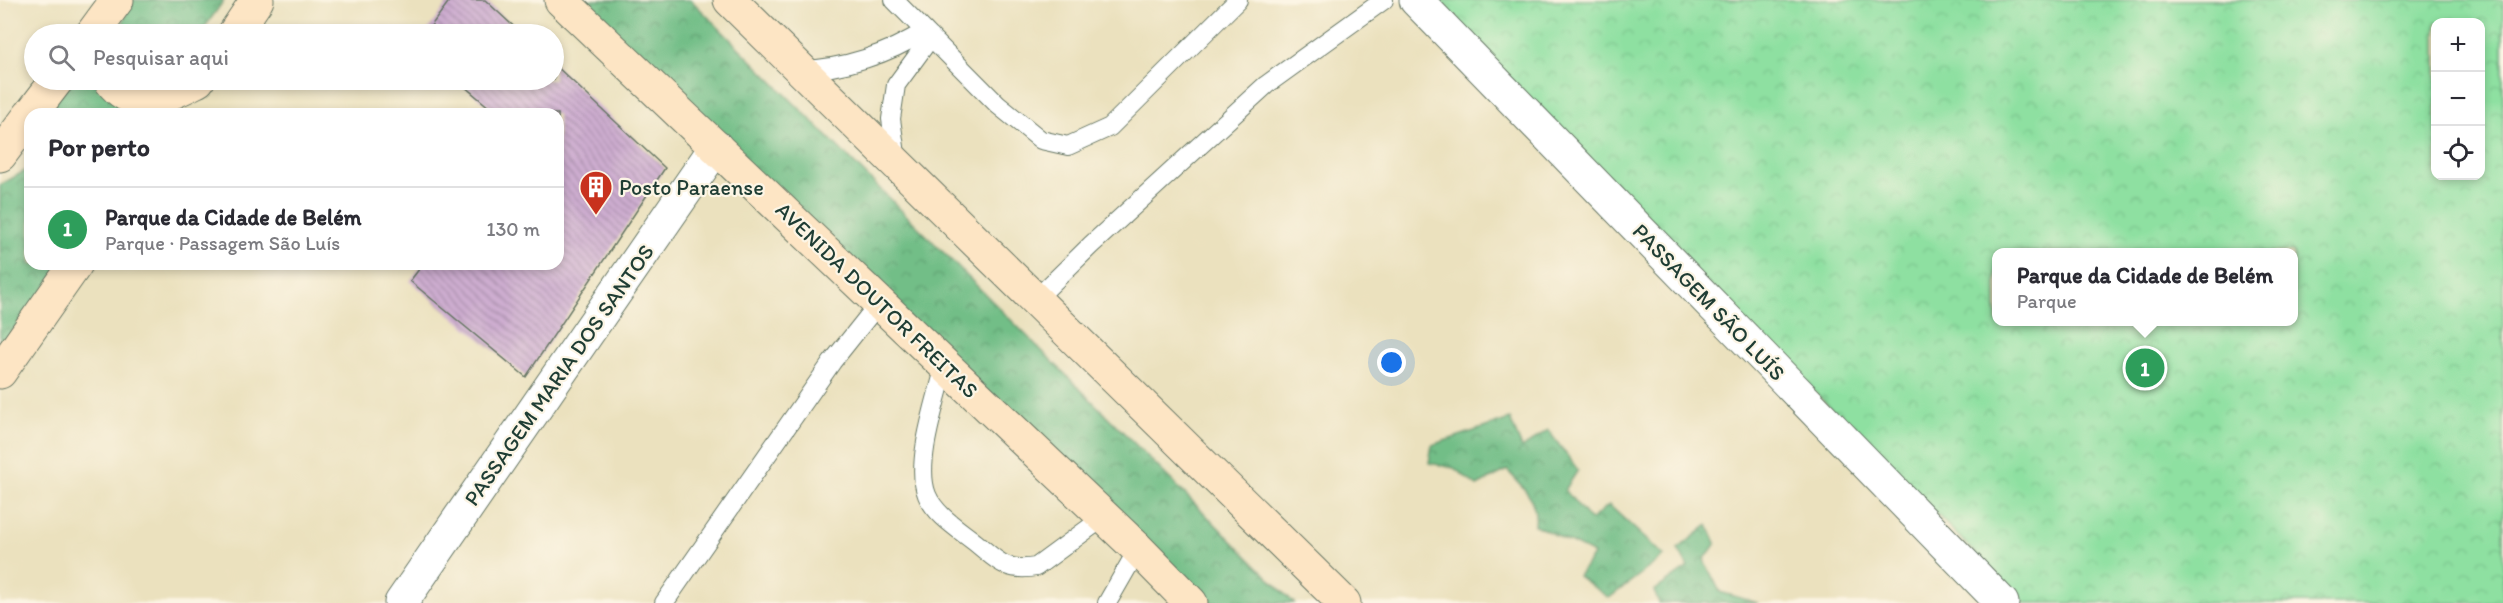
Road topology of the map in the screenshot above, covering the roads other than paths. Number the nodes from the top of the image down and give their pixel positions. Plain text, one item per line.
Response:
1 (257, 0) edge
2 (561, 0) edge
3 (730, 0) edge
4 (894, 0) edge
5 (1238, 0) edge
6 (1384, 0) edge
7 (1416, 0) edge
8 (241, 24) edge
9 (928, 34) junction
10 (801, 70) junction
11 (50, 90) edge
12 (118, 90) edge
13 (179, 90) edge
14 (198, 90) edge
15 (36, 108) edge
16 (185, 108) edge
17 (24, 124) edge
18 (716, 147) junction
19 (0, 155) edge
20 (24, 158) edge
21 (897, 166) junction
22 (0, 171) edge
23 (72, 270) edge
24 (1034, 301) junction
25 (879, 303) junction
26 (945, 365) junction
27 (0, 372) edge
28 (1104, 517) junction
29 (1138, 549) junction
30 (401, 603) edge
31 (664, 603) edge
32 (1107, 603) edge
33 (1191, 603) edge
34 (1344, 603) edge
35 (2002, 603) edge

1 - 8 main road
2 - 18 main road, AVENIDA DOUTOR FREITAS
3 - 10 main road
4 - 9 lane
5 - 9 lane
6 - 24 lane
7 - 35 street, PASSAGEM SÃO LUÍS
9 - 10 lane
9 - 21 lane
10 - 21 main road
11 - 15 main road
12 - 13 main road
14 - 16 main road
17 - 19 main road
18 - 25 main road, AVENIDA DOUTOR FREITAS
18 - 30 street, PASSAGEM MARIA DOS SANTOS
20 - 22 main road
21 - 24 main road
23 - 27 main road
24 - 34 main road
25 - 26 main road, AVENIDA DOUTOR FREITAS
25 - 31 lane
26 - 28 main road, AVENIDA DOUTOR FREITAS
26 - 28 lane
28 - 29 main road, AVENIDA DOUTOR FREITAS
29 - 32 lane
29 - 33 main road, AVENIDA DOUTOR FREITAS

